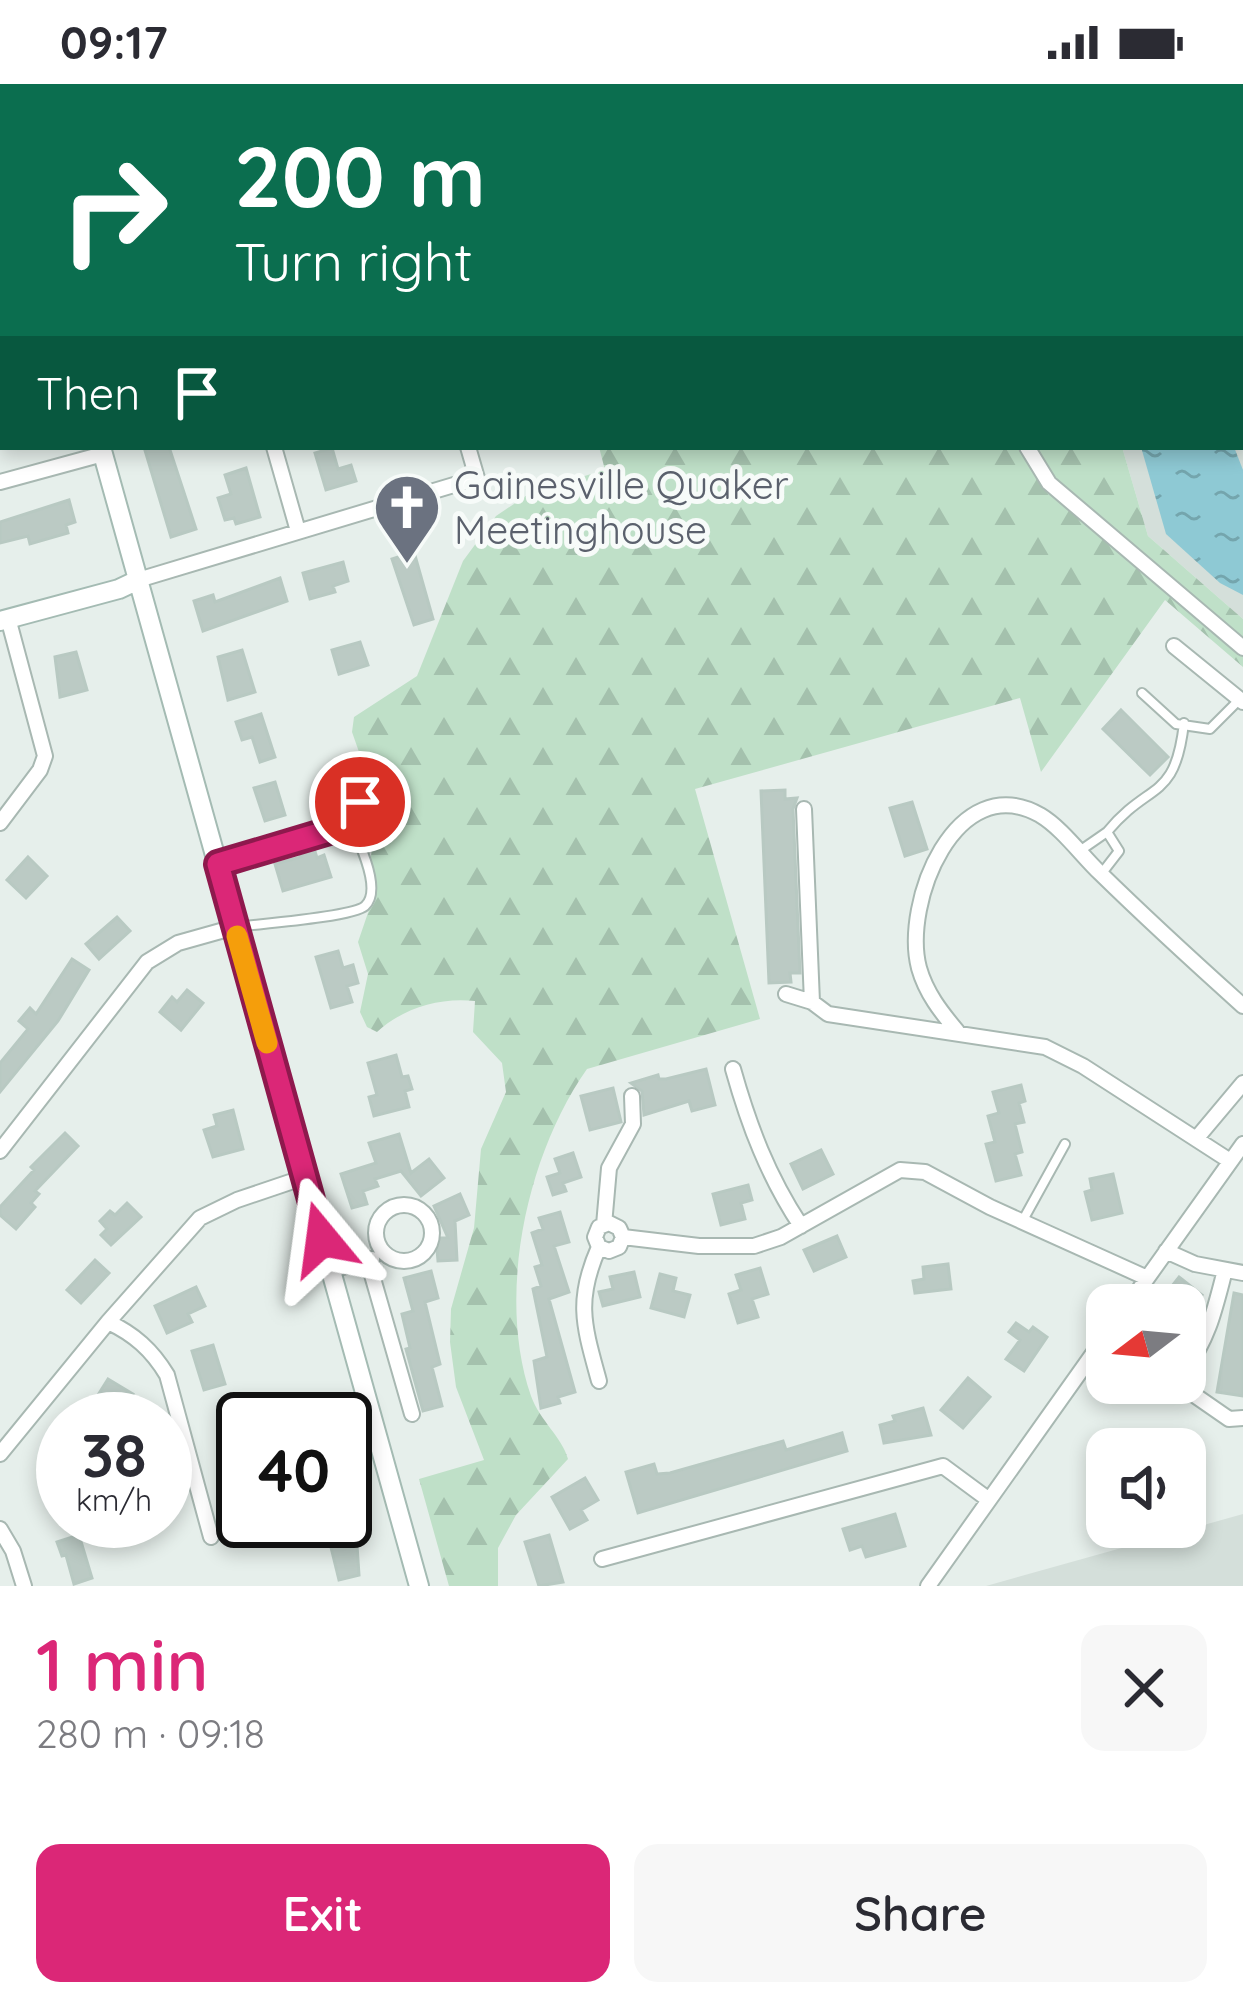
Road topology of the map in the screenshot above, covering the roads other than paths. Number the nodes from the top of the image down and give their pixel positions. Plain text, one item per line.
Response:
1 (102, 450) edge
2 (275, 450) edge
3 (469, 450) edge
4 (1029, 450) edge
5 (0, 482) edge
6 (298, 531) junction
7 (138, 580) junction
8 (4, 620) edge
9 (1174, 646) dead end
10 (1243, 648) edge
11 (1142, 693) dead end
12 (1241, 700) edge
13 (1184, 723) junction
14 (366, 778) dead end
15 (804, 809) dead end
16 (0, 824) edge
17 (349, 829) junction
18 (1107, 832) junction
19 (1078, 851) junction
20 (218, 864) junction
21 (1101, 874) junction
22 (235, 927) junction
23 (786, 994) dead end
24 (812, 1002) junction
25 (1243, 1006) edge
26 (957, 1031) junction
27 (733, 1070) dead end
28 (1243, 1083) edge
29 (632, 1096) dead end
30 (1196, 1139) junction
31 (1064, 1144) dead end
32 (1243, 1144) edge
33 (0, 1151) edge
34 (1231, 1162) junction
35 (305, 1177) junction
36 (1022, 1222) junction
37 (604, 1225) junction
38 (801, 1226) junction
39 (623, 1238) junction
40 (599, 1247) junction
41 (380, 1249) junction
42 (1166, 1251) junction
43 (368, 1261) junction
44 (331, 1270) junction
45 (1225, 1270) junction
46 (1243, 1273) edge
47 (1147, 1278) junction
48 (1143, 1284) edge
49 (108, 1322) junction
50 (1206, 1332) edge
51 (1086, 1364) edge
52 (599, 1381) dead end
53 (1206, 1403) edge
54 (412, 1414) dead end
55 (1243, 1418) edge
56 (0, 1454) edge
57 (989, 1500) junction
58 (0, 1529) edge
59 (211, 1537) dead end
60 (602, 1559) dead end
61 (24, 1586) edge
62 (418, 1586) edge
63 (928, 1586) edge

1 - 5 street
1 - 7 street
2 - 6 street
3 - 6 street
4 - 10 street
6 - 7 street
7 - 8 street
7 - 20 street
8 - 16 street
9 - 12 street
11 - 13 lane
12 - 13 lane
13 - 18 lane
14 - 17 lane
15 - 24 street
17 - 20 lane
17 - 22 lane
18 - 19 lane
18 - 21 lane
19 - 21 street
19 - 26 street
20 - 22 street
21 - 25 street
22 - 33 street
22 - 35 street
23 - 24 street
24 - 26 street
26 - 30 street
27 - 38 street
28 - 30 street
29 - 37 street
30 - 34 street
31 - 36 lane
32 - 34 street
34 - 42 street
35 - 44 street
35 - 49 street
36 - 38 street
36 - 47 street
37 - 39 street
37 - 40 street
38 - 39 street
39 - 40 street
40 - 52 street
41 - 41 street
41 - 43 street
42 - 45 street
42 - 47 street
43 - 44 street
43 - 54 street
44 - 62 street
45 - 46 street
45 - 50 street
47 - 48 street
49 - 56 street
49 - 59 street
51 - 57 street
53 - 55 street
57 - 60 street
57 - 63 street
58 - 61 street

